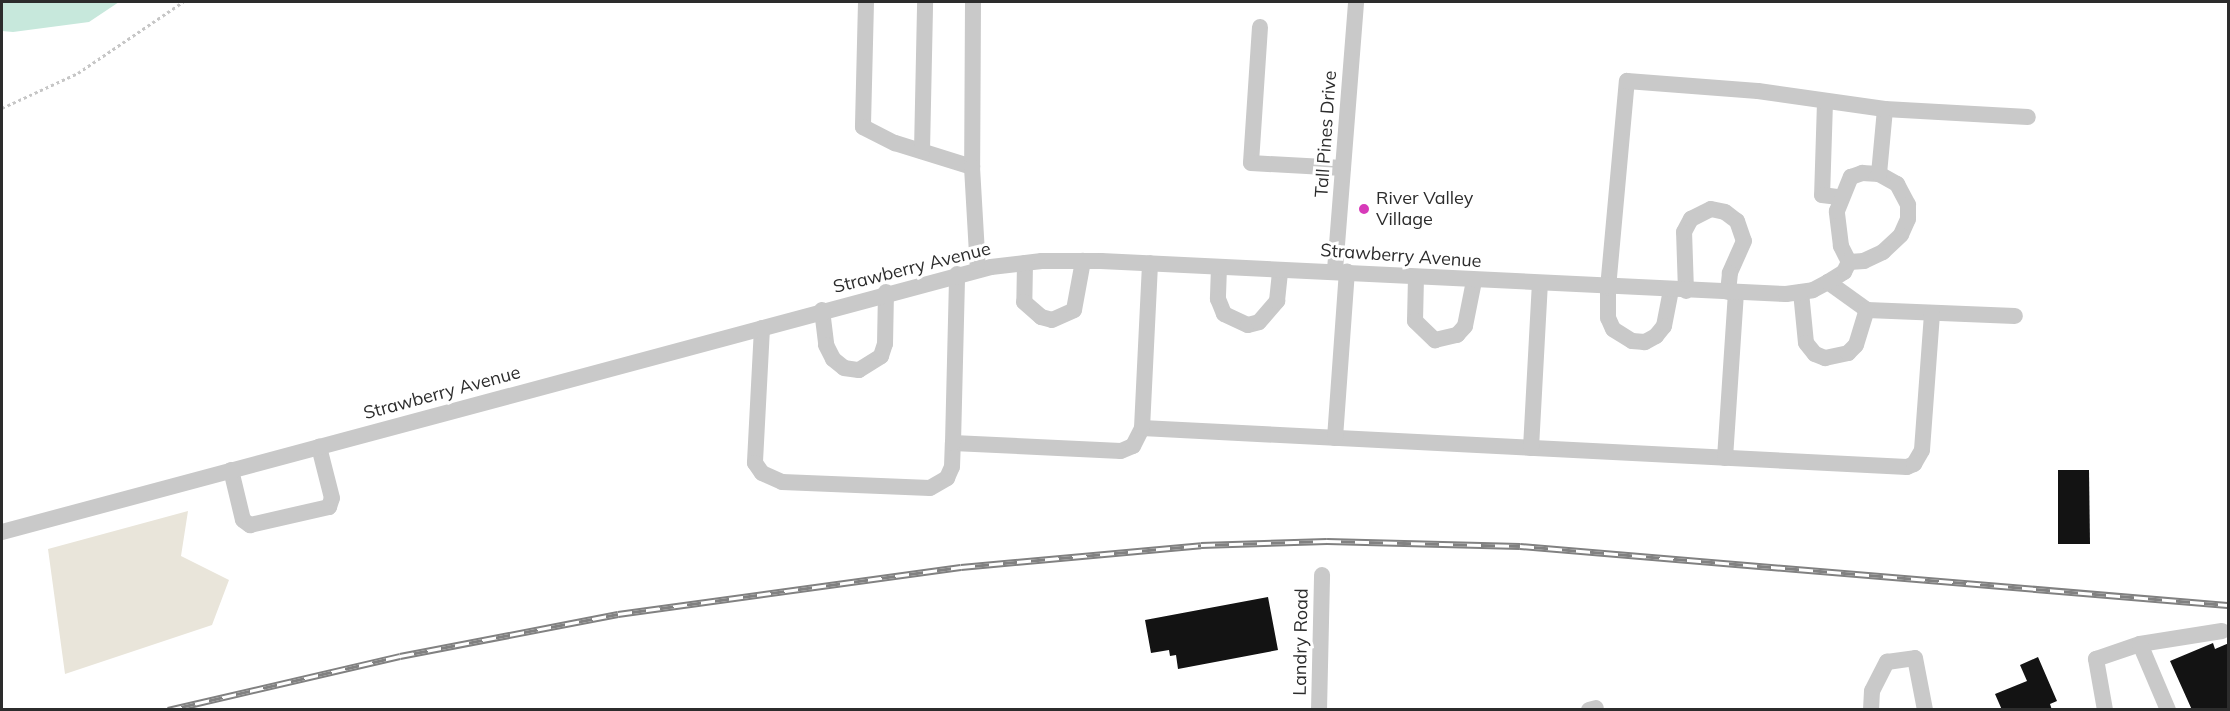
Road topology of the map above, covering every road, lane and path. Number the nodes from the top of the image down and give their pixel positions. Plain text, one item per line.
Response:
1 (183, 2) edge
2 (866, 2) edge
3 (925, 2) edge
4 (972, 2) edge
5 (1356, 2) edge
6 (1260, 27) dead end
7 (1826, 102) junction
8 (2, 108) edge
9 (1885, 109) junction
10 (2028, 117) dead end
11 (922, 151) junction
12 (972, 167) junction
13 (1343, 168) junction
14 (1879, 174) junction
15 (1839, 197) junction
16 (1083, 261) junction
17 (1849, 262) junction
18 (1024, 263) junction
19 (1150, 263) junction
20 (1219, 267) junction
21 (978, 270) junction
22 (1280, 270) junction
23 (1341, 271) junction
24 (957, 274) junction
25 (1416, 277) junction
26 (1474, 281) junction
27 (1828, 282) junction
28 (1540, 284) junction
29 (1608, 288) junction
30 (1678, 290) junction
31 (886, 292) junction
32 (1732, 292) junction
33 (1801, 292) junction
34 (822, 310) junction
35 (1867, 310) junction
36 (1932, 313) junction
37 (2015, 316) dead end
38 (762, 328) junction
39 (1142, 428) junction
40 (1335, 438) junction
41 (953, 443) junction
42 (319, 447) junction
43 (1531, 448) junction
44 (1725, 458) junction
45 (231, 470) junction
46 (2, 532) edge
47 (1322, 575) dead end
48 (2222, 631) dead end
49 (2140, 644) junction
50 (1319, 710) edge
51 (1871, 710) edge
52 (1925, 710) edge
53 (2106, 710) edge
54 (2168, 710) edge

1 - 8 path
2 - 11 street
3 - 11 street
4 - 12 street
5 - 13 street, Tall Pines Drive
6 - 13 street
7 - 9 street
7 - 15 street
7 - 29 street
9 - 10 street
9 - 14 street
11 - 12 street
12 - 21 street
13 - 23 street, Tall Pines Drive
14 - 15 street
14 - 17 street, Strawberry Avenue
15 - 17 street
16 - 18 street, Strawberry Avenue
16 - 18 street
16 - 19 street, Strawberry Avenue
17 - 27 street, Strawberry Avenue
18 - 21 street, Strawberry Avenue
19 - 20 street, Strawberry Avenue
19 - 39 street
20 - 22 street, Strawberry Avenue
20 - 22 street
21 - 24 street, Strawberry Avenue
22 - 23 street, Strawberry Avenue
23 - 25 street, Strawberry Avenue
23 - 40 street, Tall Pines Drive
24 - 31 street, Strawberry Avenue
24 - 41 street
25 - 26 street, Strawberry Avenue
25 - 26 street
26 - 28 street, Strawberry Avenue
27 - 33 street, Strawberry Avenue
27 - 35 street
28 - 29 street, Strawberry Avenue
28 - 43 street
29 - 30 street, Strawberry Avenue
29 - 30 street
30 - 32 street, Strawberry Avenue
30 - 32 street
31 - 34 street, Strawberry Avenue
31 - 34 street
32 - 33 street, Strawberry Avenue
32 - 44 street
33 - 35 street
34 - 38 street, Strawberry Avenue
35 - 36 street
36 - 37 street
36 - 44 street
38 - 41 street
38 - 42 street, Strawberry Avenue
39 - 40 street
39 - 41 street
40 - 43 street
42 - 45 street, Strawberry Avenue
42 - 45 street
43 - 44 street
45 - 46 street, Strawberry Avenue
47 - 50 street, Landry Road
48 - 49 street
49 - 53 street
49 - 54 street
51 - 52 street

